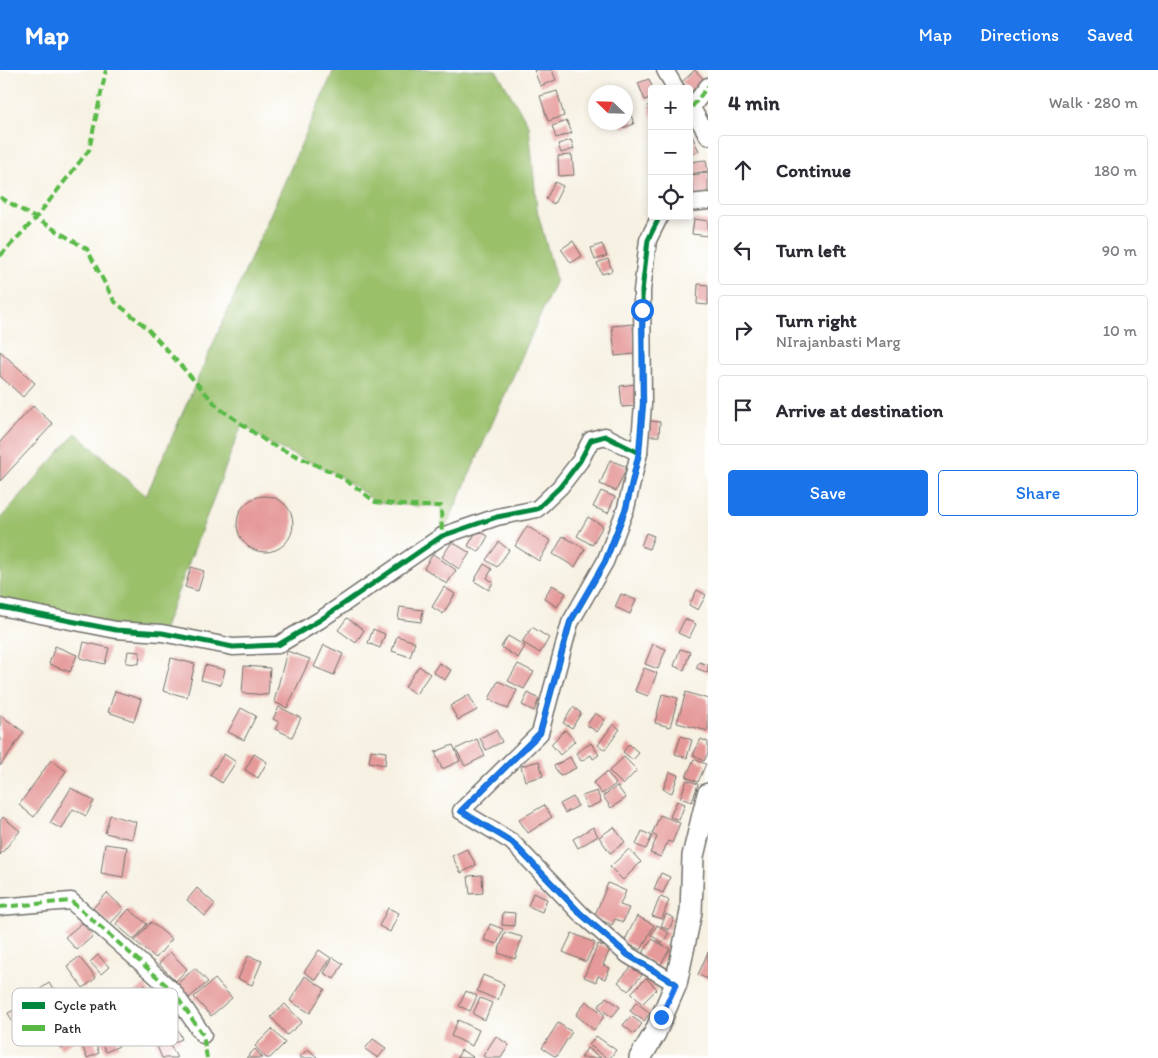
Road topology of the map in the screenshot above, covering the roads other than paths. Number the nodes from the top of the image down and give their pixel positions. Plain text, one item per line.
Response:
1 (665, 70) edge
2 (674, 85) edge
3 (708, 86) edge
4 (693, 103) edge
5 (693, 109) edge
6 (708, 136) edge
7 (708, 201) edge
8 (693, 202) edge
9 (658, 220) edge
10 (639, 453) junction
11 (0, 607) edge
12 (708, 794) edge
13 (0, 907) edge
14 (676, 984) junction
15 (170, 988) edge
16 (178, 998) edge
17 (204, 1035) dead end
18 (640, 1058) edge

1 - 2 street
3 - 4 street
5 - 6 street
7 - 8 street
9 - 10 street
10 - 11 street
10 - 14 street
12 - 14 street
13 - 15 street
14 - 18 street
16 - 17 street

